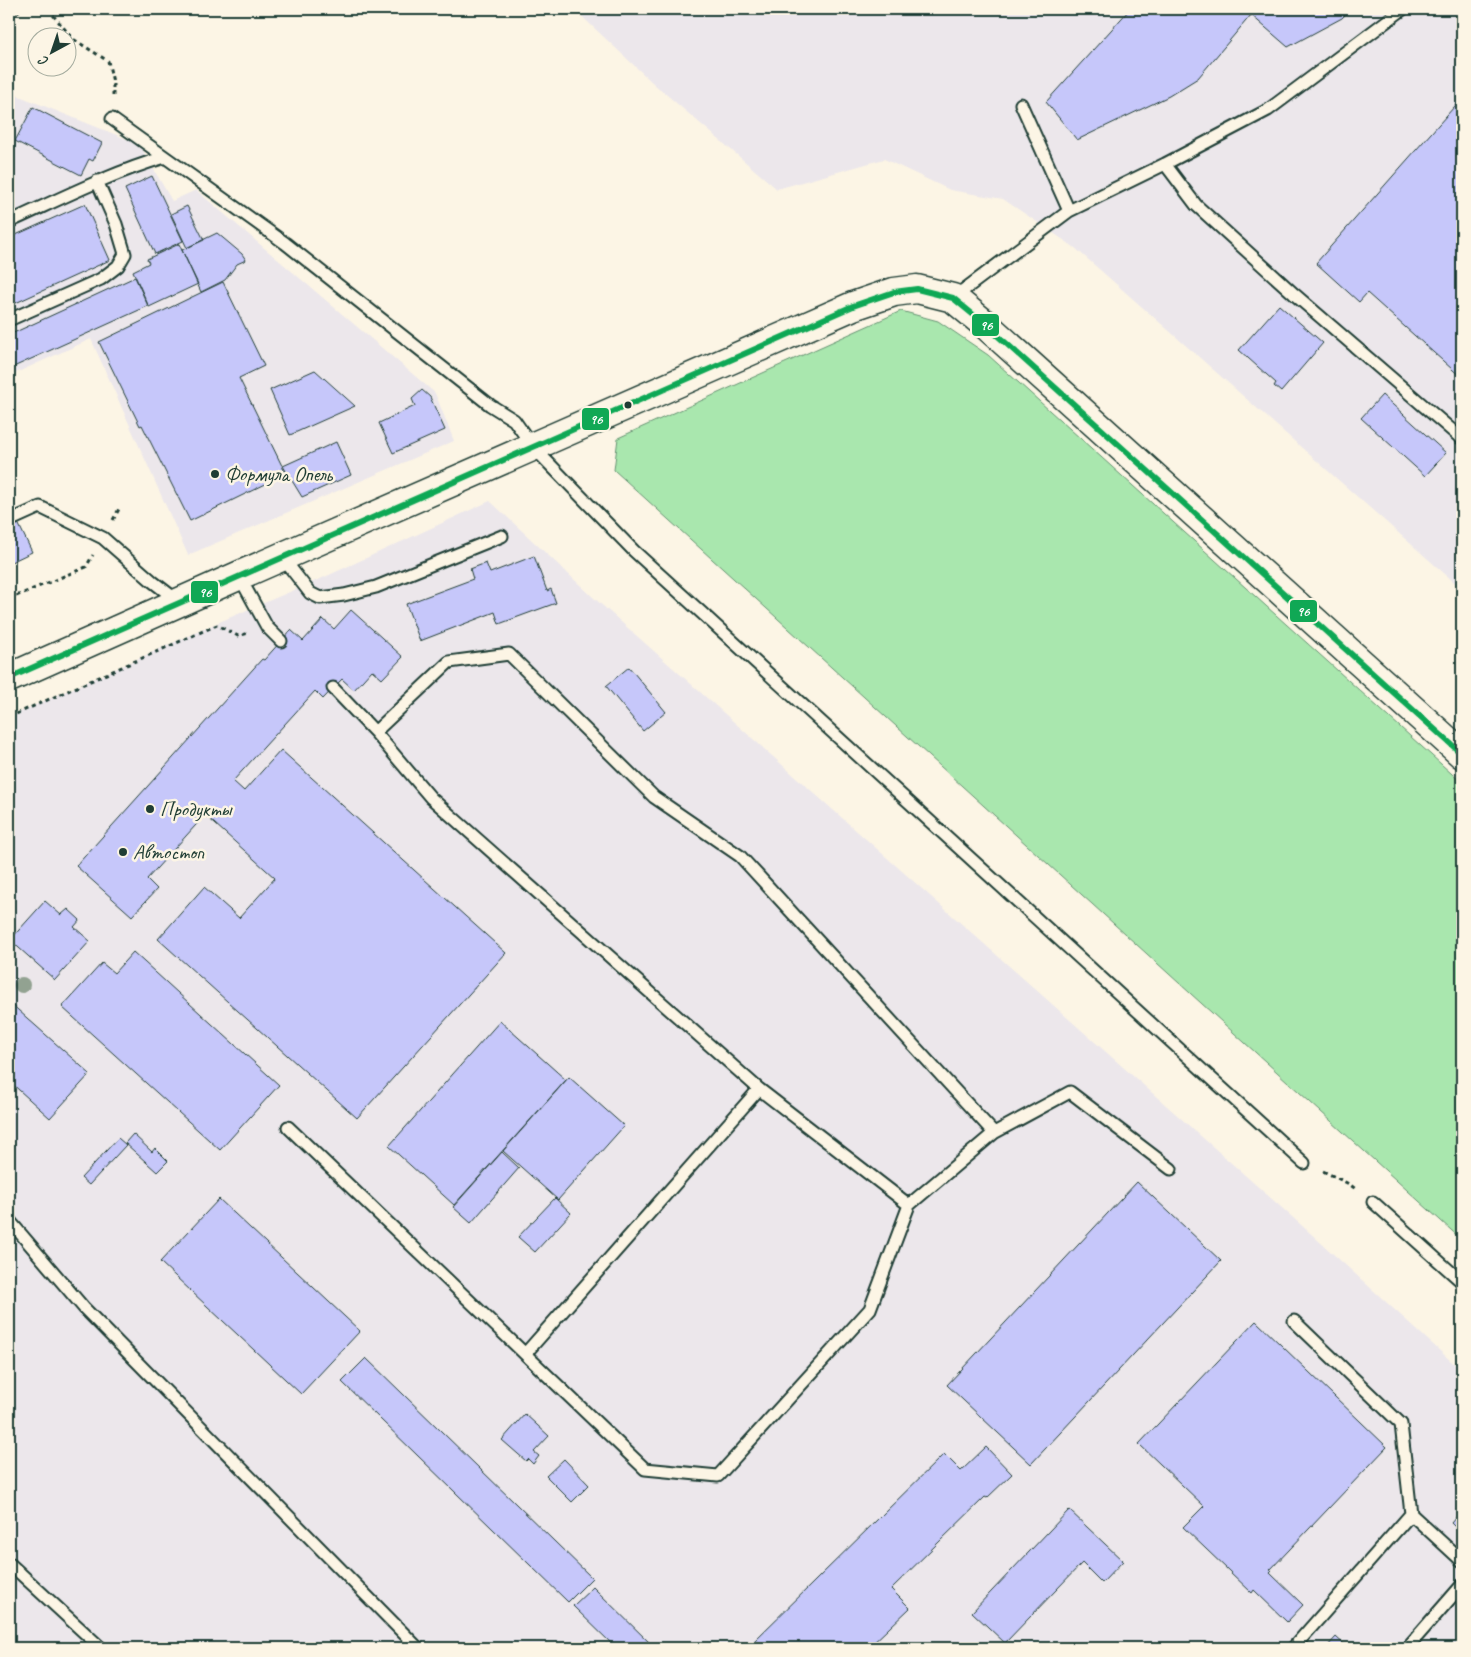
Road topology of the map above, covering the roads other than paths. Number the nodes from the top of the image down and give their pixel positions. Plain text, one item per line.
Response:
1 (1403, 9) edge
2 (1021, 104) dead end
3 (112, 119) road end
4 (165, 157) junction
5 (1165, 164) junction
6 (97, 182) junction
7 (1070, 211) junction
8 (9, 222) edge
9 (953, 298) junction
10 (9, 320) edge
11 (1462, 439) edge
12 (532, 447) junction
13 (9, 521) edge
14 (502, 536) dead end
15 (282, 557) junction
16 (238, 576) junction
17 (180, 602) junction
18 (281, 641) dead end
19 (9, 678) edge
20 (333, 688) dead end
21 (375, 732) junction
22 (1462, 754) edge
23 (758, 1089) junction
24 (288, 1127) dead end
25 (994, 1133) junction
26 (1304, 1163) road end
27 (1171, 1168) dead end
28 (1374, 1202) road end
29 (909, 1204) junction
30 (9, 1220) edge
31 (1462, 1282) edge
32 (1294, 1321) dead end
33 (525, 1354) junction
34 (1411, 1514) junction
35 (1462, 1561) edge
36 (9, 1563) edge
37 (1462, 1585) edge
38 (100, 1648) edge
39 (418, 1648) edge
40 (1293, 1648) edge
41 (1408, 1648) edge

1 - 5 lane
2 - 7 lane
3 - 4 lane
4 - 6 lane
4 - 12 lane
5 - 7 lane
5 - 11 lane
6 - 8 lane
6 - 10 lane
7 - 9 lane
9 - 12 street
9 - 22 street
12 - 15 street
12 - 26 lane
13 - 17 lane
14 - 15 lane
15 - 16 street
16 - 17 street
16 - 18 lane
17 - 19 street
20 - 21 lane
21 - 23 lane
21 - 25 lane
23 - 29 lane
23 - 33 lane
24 - 33 lane
25 - 27 lane
25 - 29 lane
28 - 31 lane
29 - 33 lane
30 - 39 lane
32 - 34 lane
34 - 35 lane
34 - 40 lane
36 - 38 lane
37 - 41 lane

